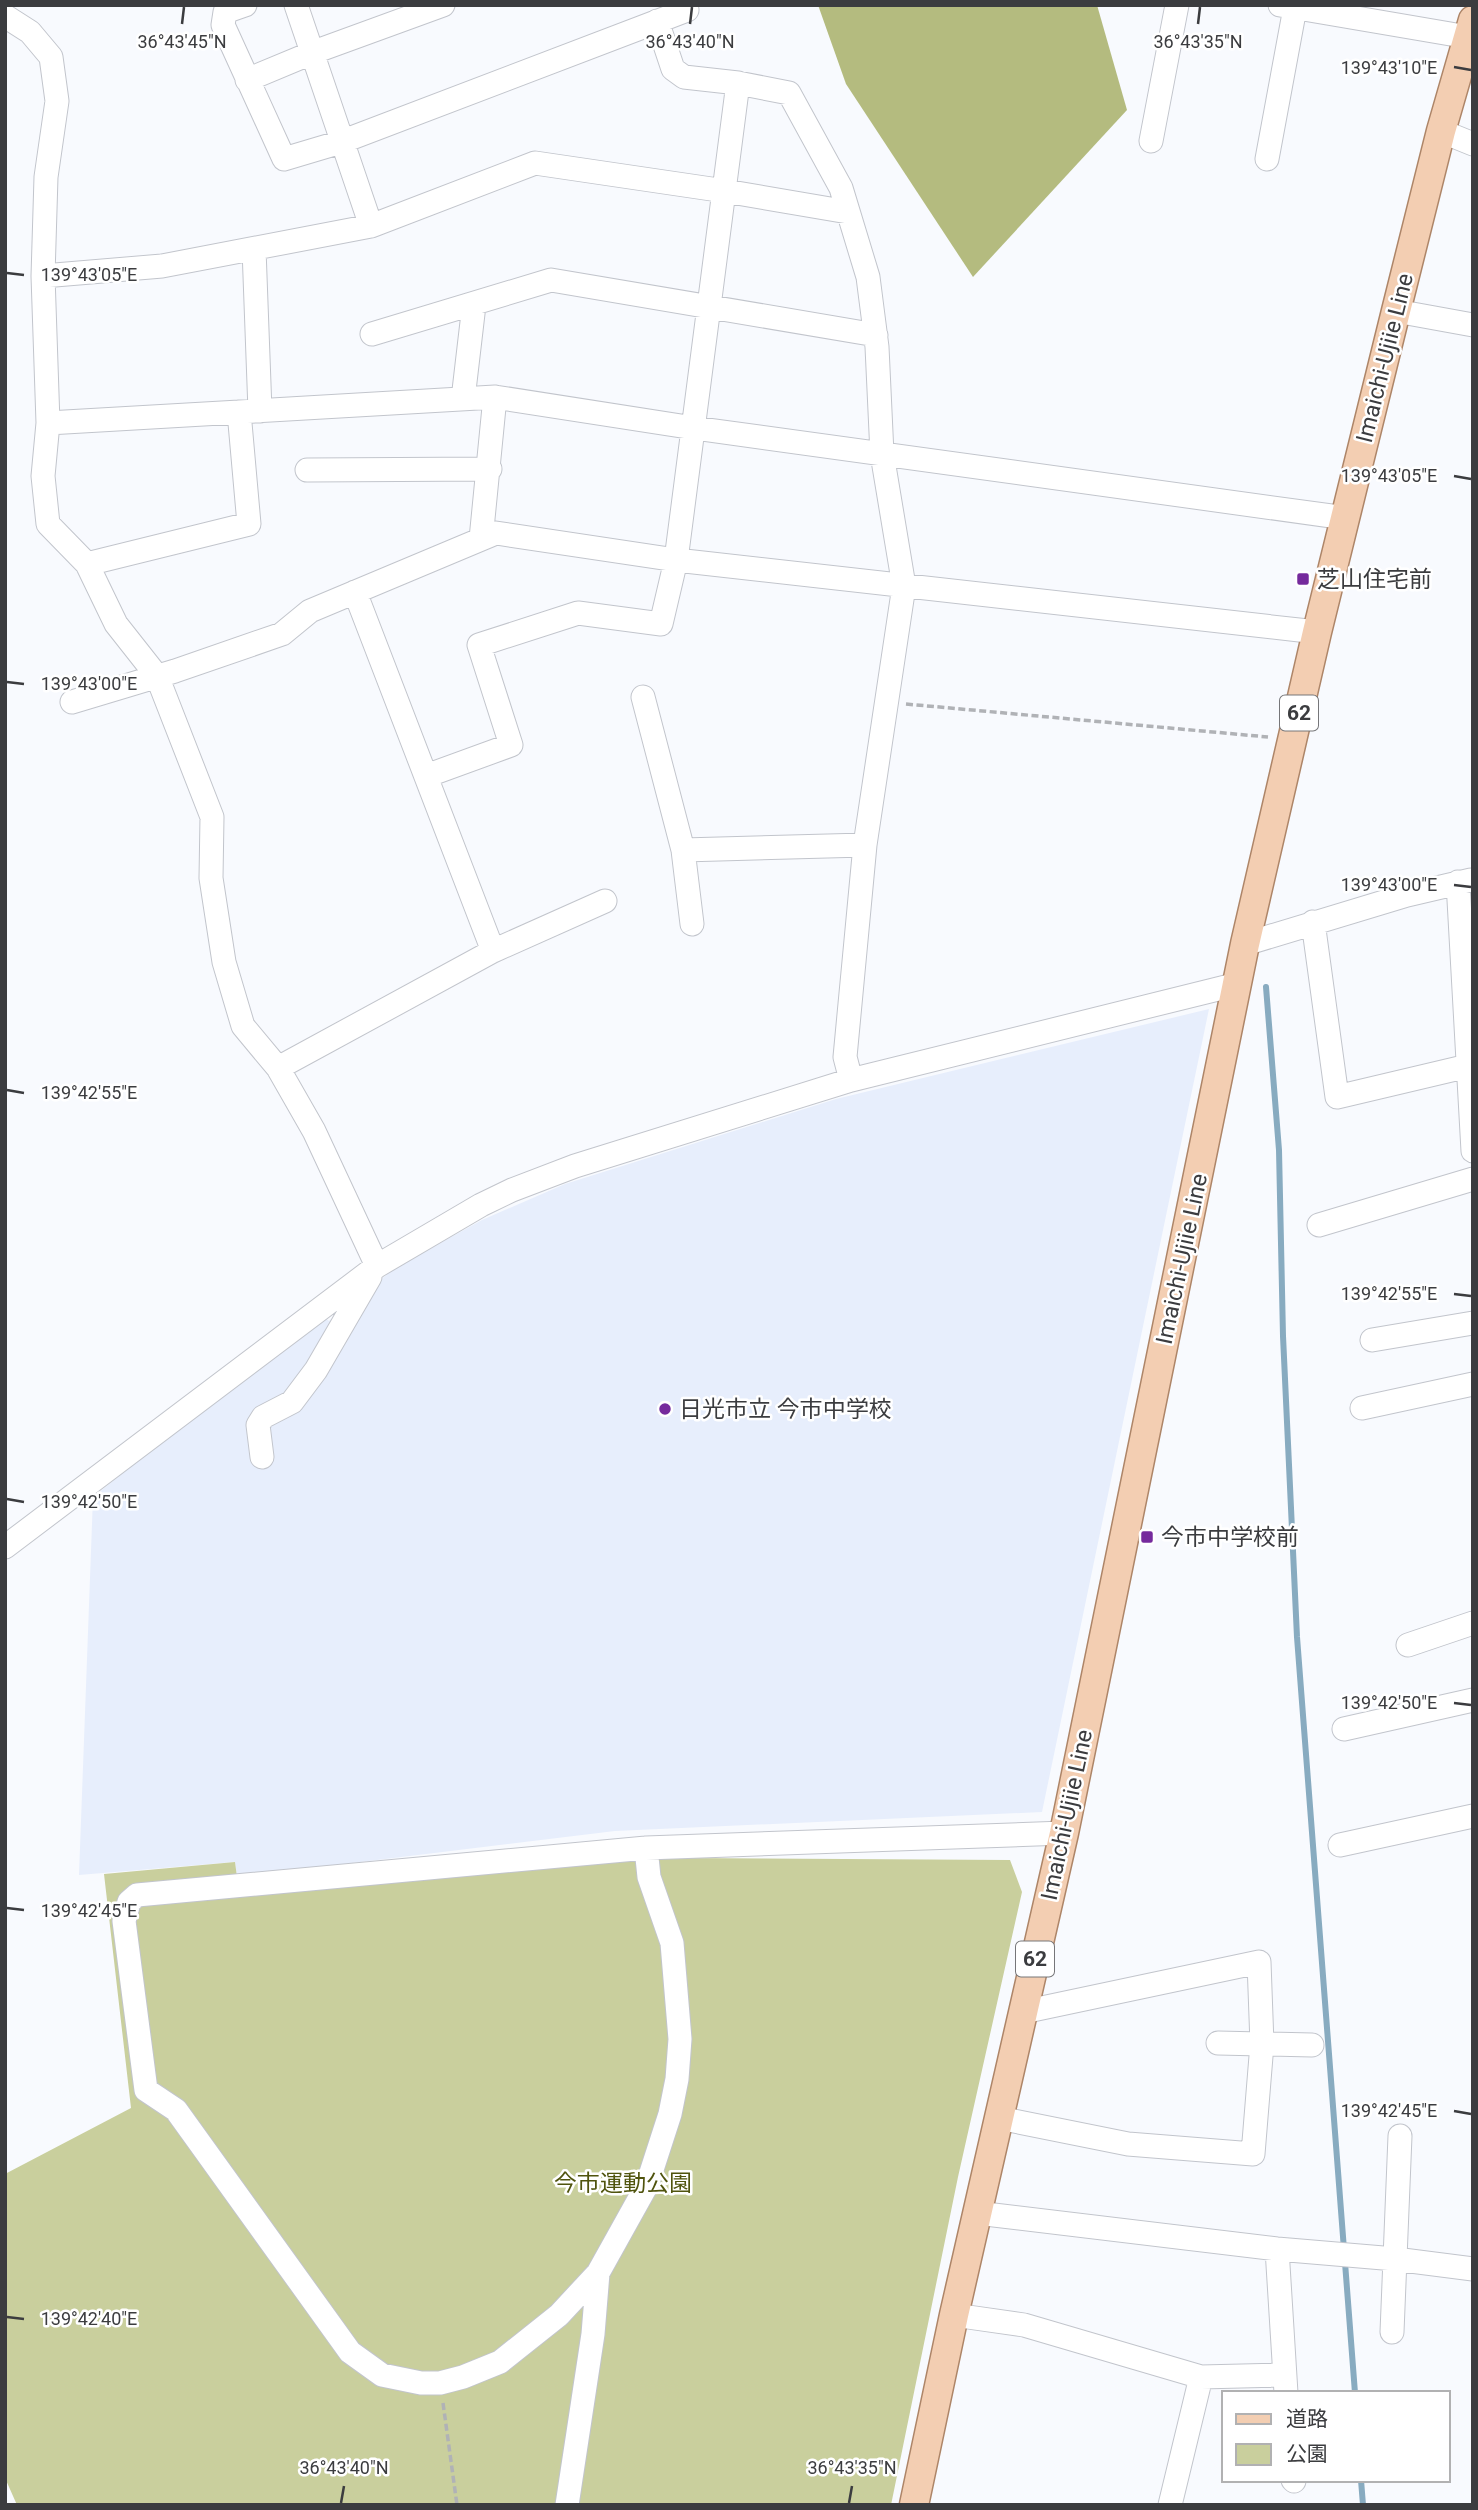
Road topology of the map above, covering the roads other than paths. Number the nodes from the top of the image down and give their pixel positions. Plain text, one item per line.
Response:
1 (245, 5) edge
2 (296, 5) edge
3 (443, 5) edge
4 (685, 5) edge
5 (1177, 5) edge
6 (1288, 7) edge
7 (5, 16) edge
8 (657, 21) junction
9 (1471, 28) edge
10 (314, 51) junction
11 (247, 80) junction
12 (738, 83) junction
13 (1441, 131) junction
14 (1151, 141) dead end
15 (341, 142) junction
16 (1473, 144) edge
17 (1268, 159) dead end
18 (725, 191) junction
19 (848, 212) junction
20 (371, 226) junction
21 (254, 248) junction
22 (43, 276) junction
23 (474, 305) junction
24 (710, 307) junction
25 (1396, 311) junction
26 (1473, 325) edge
27 (372, 334) dead end
28 (876, 335) junction
29 (495, 397) junction
30 (463, 399) junction
31 (250, 411) junction
32 (48, 423) junction
33 (694, 428) junction
34 (881, 454) junction
35 (490, 469) junction
36 (307, 470) dead end
37 (1346, 518) junction
38 (481, 539) junction
39 (677, 560) junction
40 (86, 564) junction
41 (904, 586) junction
42 (355, 592) junction
43 (1317, 632) junction
44 (158, 676) junction
45 (643, 697) dead end
46 (72, 702) dead end
47 (426, 776) junction
48 (864, 845) junction
49 (683, 850) junction
50 (1465, 881) edge
51 (605, 901) dead end
52 (1313, 922) junction
53 (692, 924) dead end
54 (1245, 944) junction
55 (493, 951) junction
56 (1238, 984) junction
57 (1469, 1005) edge
58 (1468, 1066) junction
59 (278, 1068) junction
60 (851, 1080) junction
61 (1471, 1113) edge
62 (1473, 1151) edge
63 (1473, 1179) edge
64 (1319, 1225) dead end
65 (377, 1266) junction
66 (1473, 1323) edge
67 (1372, 1340) dead end
68 (1473, 1384) edge
69 (1363, 1408) dead end
70 (262, 1457) dead end
71 (5, 1547) edge
72 (1473, 1623) edge
73 (1408, 1645) dead end
74 (1473, 1700) edge
75 (1344, 1729) dead end
76 (1473, 1816) edge
77 (1064, 1833) junction
78 (1340, 1846) dead end
79 (646, 1848) junction
80 (1023, 2012) junction
81 (1218, 2043) dead end
82 (1262, 2044) junction
83 (1312, 2045) dead end
84 (999, 2118) junction
85 (1400, 2136) dead end
86 (977, 2213) junction
87 (1277, 2249) junction
88 (1395, 2259) junction
89 (1473, 2269) edge
90 (598, 2273) junction
91 (954, 2315) junction
92 (1392, 2332) dead end
93 (1201, 2377) junction
94 (1285, 2384) edge
95 (566, 2505) edge
96 (914, 2505) edge
97 (1170, 2505) edge

1 - 11 street
2 - 10 street
3 - 10 street
4 - 8 street
5 - 14 street
6 - 9 street
6 - 17 street
7 - 22 street
8 - 12 street
8 - 15 street
9 - 13 main road, Imaichi-Ujiie Line / 62
10 - 11 street
10 - 15 street
11 - 15 street
12 - 18 street
12 - 19 street
13 - 16 street
13 - 25 main road, Imaichi-Ujiie Line / 62
15 - 20 street
18 - 19 street
18 - 20 street
18 - 24 street
19 - 28 street
20 - 21 street
21 - 22 street
21 - 31 street
22 - 32 street
23 - 24 street
23 - 27 street
23 - 30 street
24 - 28 street
24 - 33 street
25 - 26 street
25 - 37 main road, Imaichi-Ujiie Line / 62
28 - 34 street
29 - 30 street
29 - 33 street
29 - 35 street
30 - 31 street
31 - 32 street
31 - 40 street
32 - 40 street
33 - 34 street
33 - 39 street
34 - 37 street
34 - 41 street
35 - 36 street
35 - 38 street
37 - 43 main road, Imaichi-Ujiie Line / 62
38 - 39 street
38 - 42 street
39 - 41 street
39 - 47 street
40 - 44 street
41 - 43 street
41 - 48 street
42 - 44 street
42 - 47 street
43 - 54 main road, Imaichi-Ujiie Line / 62
44 - 46 street
44 - 59 street
45 - 49 street
47 - 55 street
48 - 49 street
48 - 60 street
49 - 53 street
50 - 52 street
50 - 57 street
51 - 55 street
52 - 54 street
52 - 58 street
54 - 56 main road, Imaichi-Ujiie Line / 62
55 - 59 street
56 - 60 street
56 - 77 main road, Imaichi-Ujiie Line / 62
57 - 58 street
58 - 61 street
59 - 65 street
60 - 65 street
61 - 62 street
63 - 64 street
65 - 70 street
65 - 71 street
66 - 67 street
68 - 69 street
72 - 73 street
74 - 75 street
76 - 78 street
77 - 79 street
77 - 80 main road, Imaichi-Ujiie Line / 62
79 - 90 street
79 - 90 street
80 - 82 street
80 - 84 main road, Imaichi-Ujiie Line / 62
81 - 82 street
82 - 83 street
82 - 84 street
84 - 86 main road, Imaichi-Ujiie Line / 62
85 - 88 street
86 - 87 street
86 - 91 main road, Imaichi-Ujiie Line / 62
87 - 88 street
87 - 94 street
88 - 89 street
88 - 92 street
90 - 95 street
91 - 93 street
91 - 96 main road, Imaichi-Ujiie Line / 62
93 - 94 street
93 - 97 street

